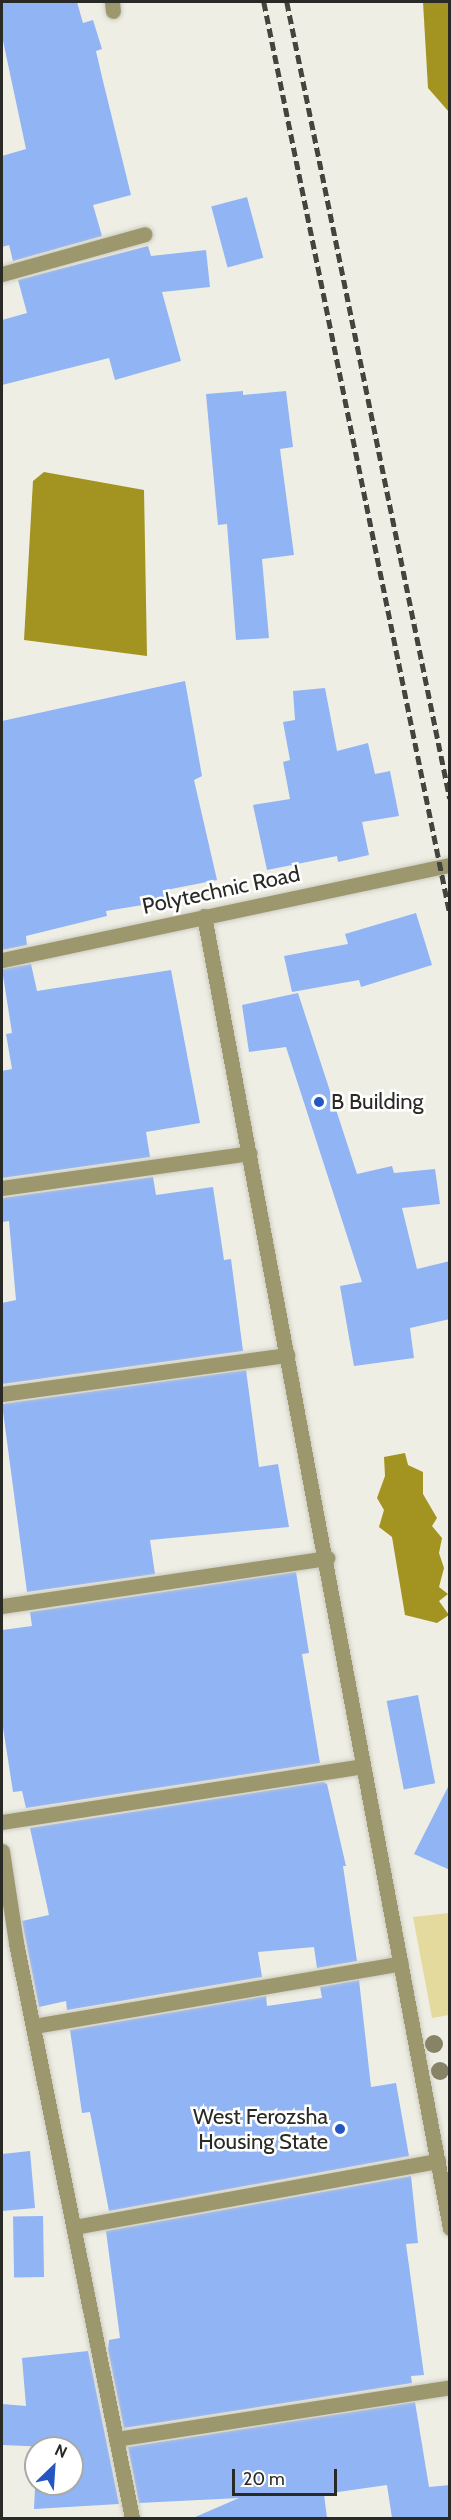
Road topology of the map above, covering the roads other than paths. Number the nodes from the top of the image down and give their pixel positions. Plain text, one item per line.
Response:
1 (145, 234) dead end
2 (2, 274) edge
3 (450, 865) edge
4 (204, 916) junction
5 (2, 960) edge
6 (250, 1153) junction
7 (2, 1188) edge
8 (287, 1355) junction
9 (2, 1394) edge
10 (327, 1558) junction
11 (2, 1606) edge
12 (363, 1766) junction
13 (2, 1822) edge
14 (2, 1851) edge
15 (401, 1963) junction
16 (33, 2026) junction
17 (438, 2161) junction
18 (74, 2227) junction
19 (450, 2228) edge
20 (450, 2387) edge
21 (116, 2439) junction
22 (132, 2518) edge

1 - 2 street
3 - 4 street, Polytechnic Road
4 - 5 street, Polytechnic Road
4 - 6 street
6 - 7 street
6 - 8 street
8 - 9 street
8 - 10 street
10 - 11 street
10 - 12 street
12 - 13 street
12 - 15 street
14 - 16 street
15 - 16 street
15 - 17 street
16 - 18 street
17 - 18 street
17 - 19 street
18 - 21 street
20 - 21 street
21 - 22 street

